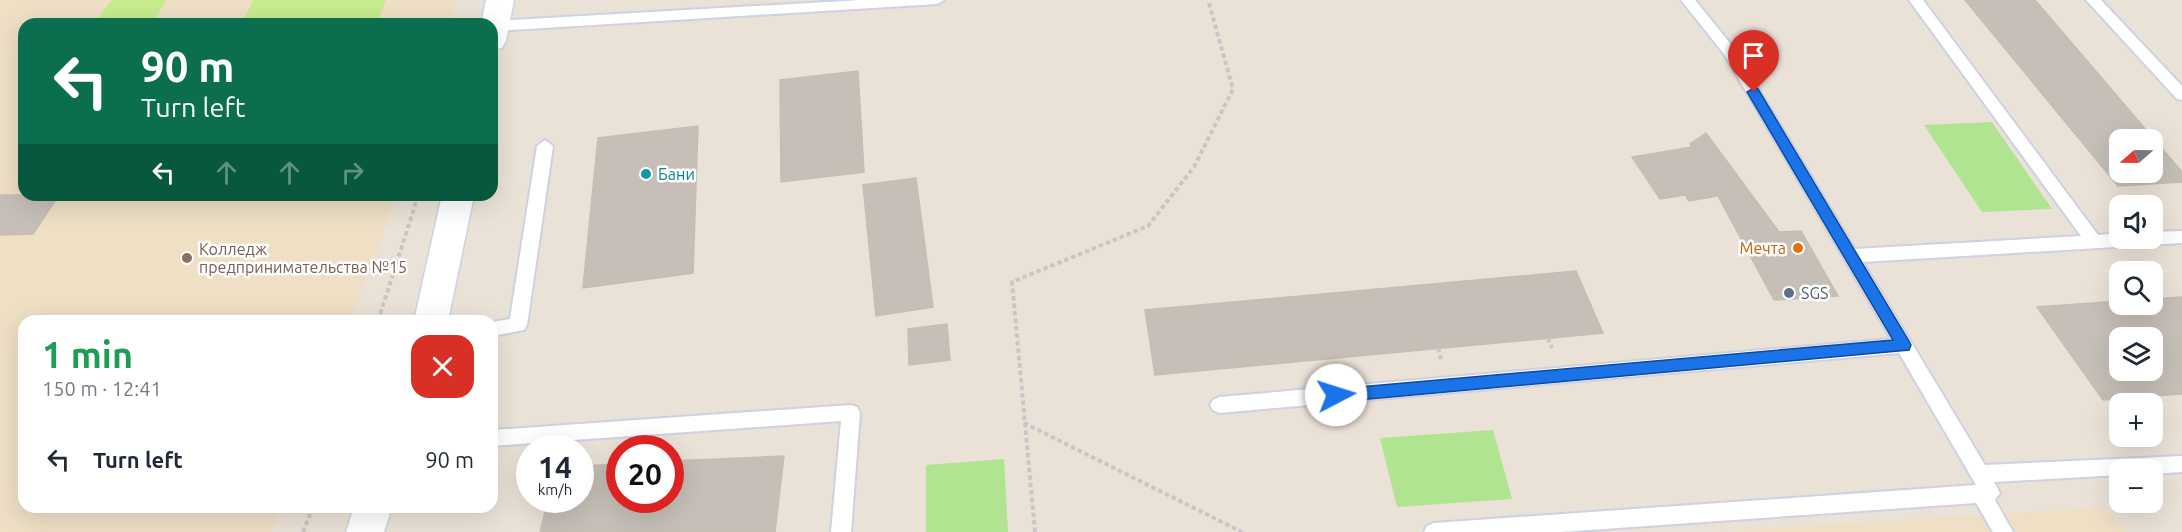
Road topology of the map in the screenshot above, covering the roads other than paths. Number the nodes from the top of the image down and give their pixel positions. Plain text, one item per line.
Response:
1 (937, 0) edge
2 (1688, 0) edge
3 (1916, 0) edge
4 (2093, 0) edge
5 (498, 22) edge
6 (2182, 95) edge
7 (545, 146) dead end
8 (457, 201) edge
9 (2182, 237) edge
10 (2163, 238) edge
11 (2109, 241) edge
12 (2094, 242) junction
13 (1850, 256) junction
14 (432, 315) edge
15 (498, 327) edge
16 (1904, 345) junction
17 (1220, 405) dead end
18 (498, 438) edge
19 (2182, 464) edge
20 (1979, 474) junction
21 (1981, 494) junction
22 (372, 513) edge
23 (1514, 529) edge
24 (365, 532) edge
25 (841, 532) edge
26 (1434, 532) edge
27 (2003, 532) edge

1 - 5 lane
2 - 13 lane
3 - 12 lane
4 - 6 lane
7 - 15 lane
8 - 14 street
9 - 10 lane
11 - 12 lane
12 - 13 lane
13 - 16 lane
16 - 17 lane
16 - 20 lane
18 - 25 lane
19 - 20 lane
20 - 21 lane
21 - 23 lane
21 - 27 lane
22 - 24 street
23 - 26 lane

